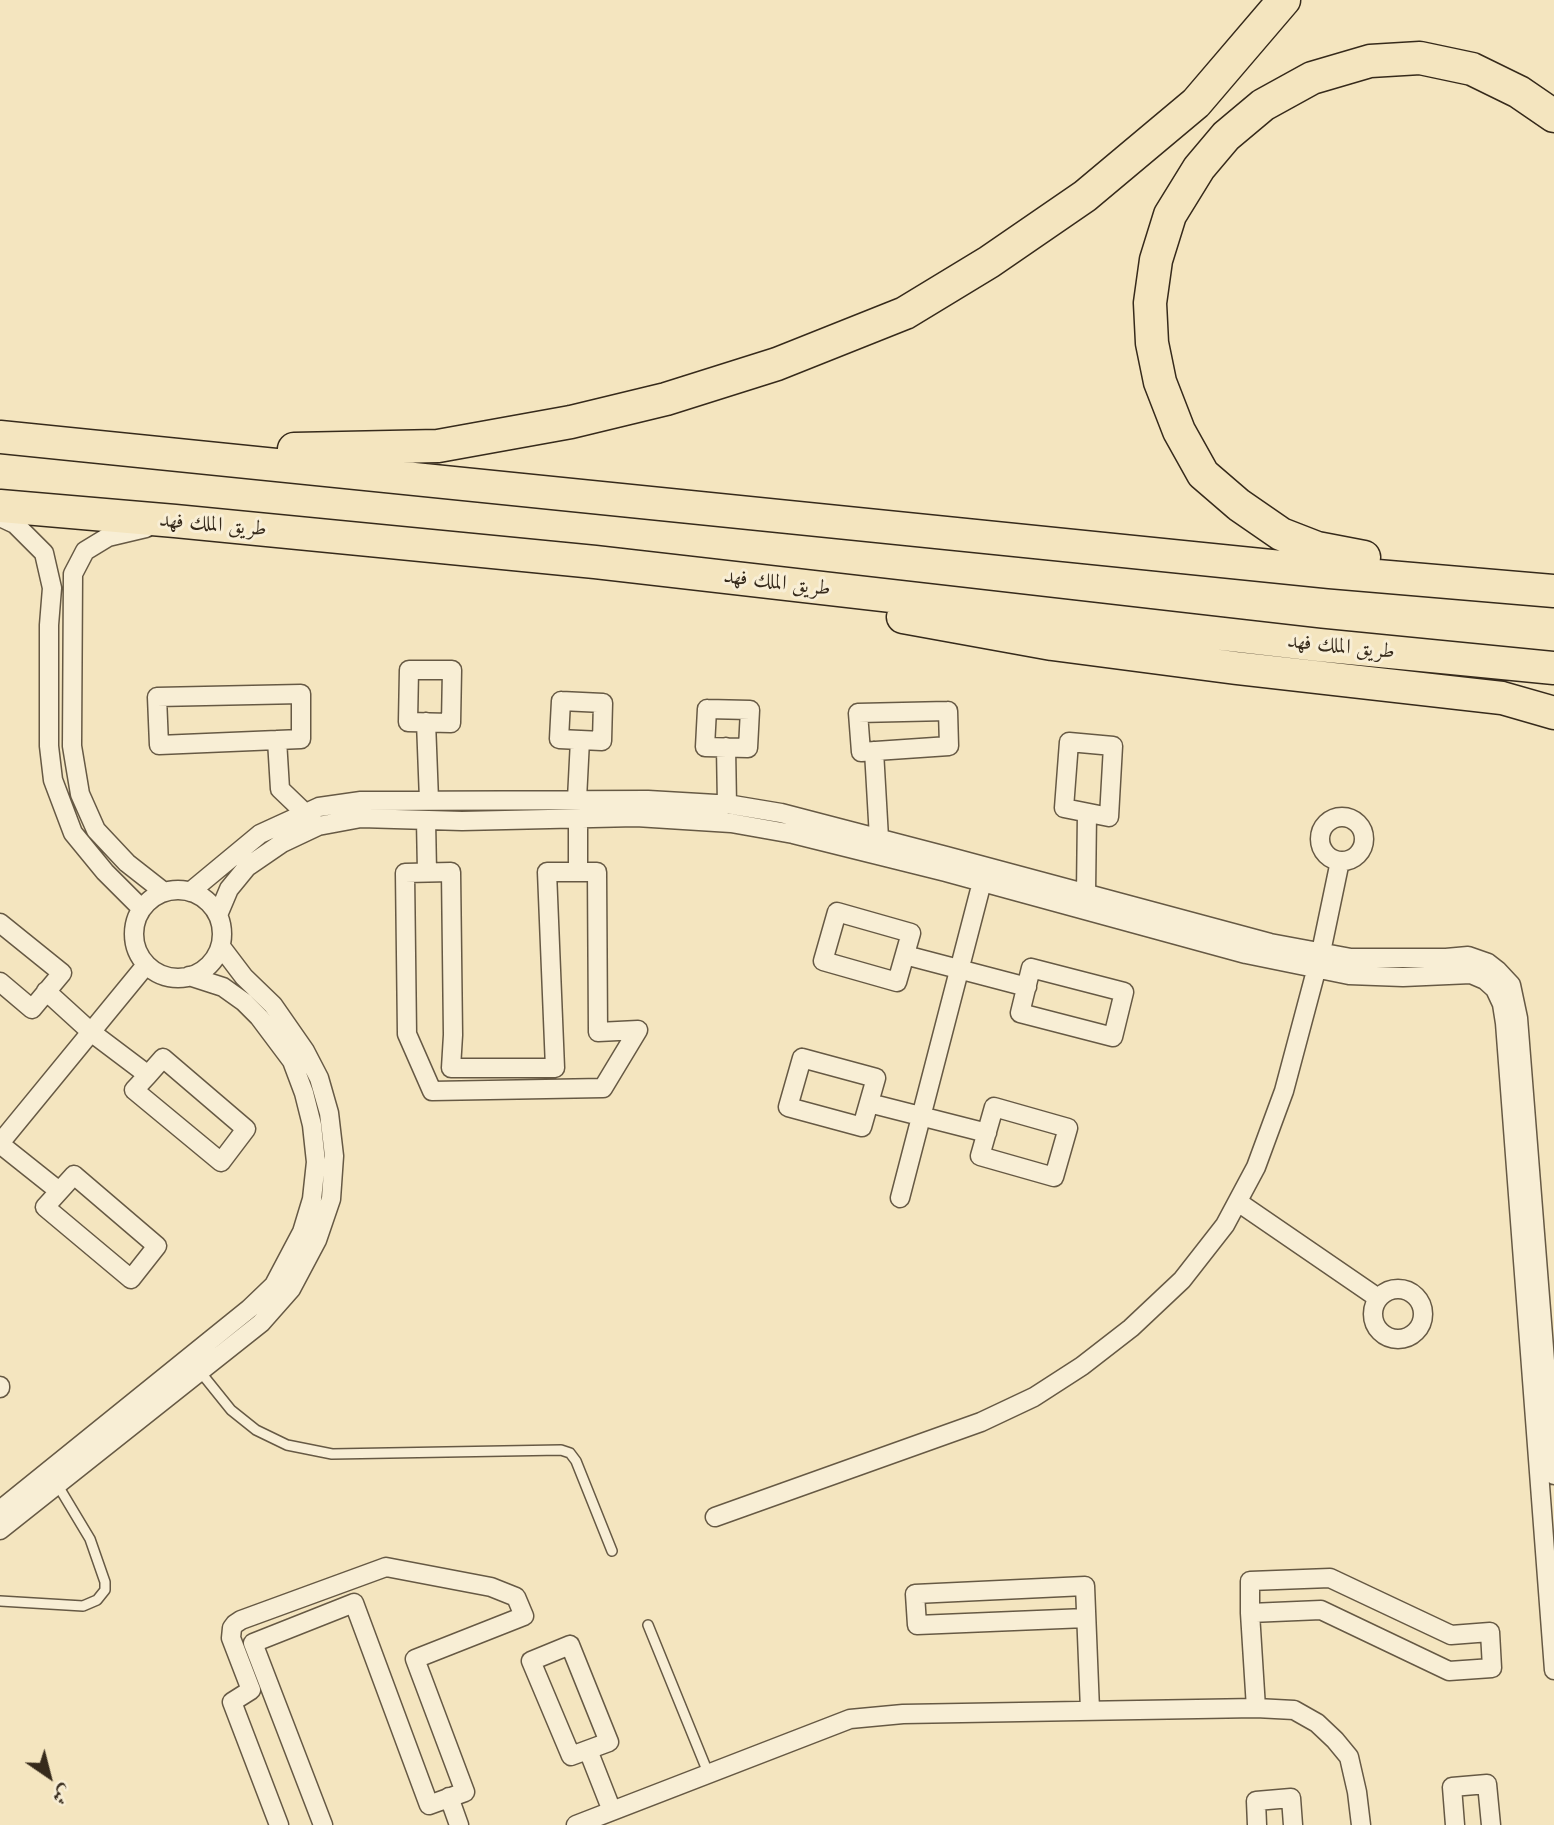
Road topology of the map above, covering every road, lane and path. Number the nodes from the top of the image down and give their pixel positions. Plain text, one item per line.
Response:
1 (1284, 0) edge
2 (1554, 116) edge
3 (0, 437) edge
4 (63, 443) junction
5 (0, 506) edge
6 (0, 517) edge
7 (175, 521) junction
8 (595, 562) junction
9 (1553, 591) edge
10 (1554, 668) edge
11 (1554, 713) edge
12 (426, 722) dead end
13 (277, 740) junction
14 (580, 740) dead end
15 (726, 747) dead end
16 (874, 751) junction
17 (577, 799) junction
18 (429, 800) junction
19 (727, 805) junction
20 (305, 813) junction
21 (1087, 813) junction
22 (578, 819) junction
23 (426, 820) junction
24 (880, 838) junction
25 (1340, 861) dead end
26 (427, 872) junction
27 (578, 872) junction
28 (982, 882) junction
29 (164, 892) junction
30 (190, 892) junction
31 (1086, 894) junction
32 (142, 909) junction
33 (218, 915) junction
34 (0, 923) edge
35 (222, 948) junction
36 (905, 955) junction
37 (1319, 961) junction
38 (146, 965) junction
39 (959, 970) junction
40 (190, 976) junction
41 (0, 982) edge
42 (1027, 987) junction
43 (46, 991) junction
44 (91, 1032) junction
45 (148, 1075) junction
46 (869, 1103) junction
47 (921, 1116) junction
48 (987, 1133) junction
49 (0, 1143) edge
50 (59, 1191) junction
51 (900, 1198) dead end
52 (1238, 1202) junction
53 (1378, 1298) dead end
54 (195, 1364) junction
55 (1554, 1475) edge
56 (54, 1477) junction
57 (0, 1510) edge
58 (715, 1517) dead end
59 (0, 1530) edge
60 (612, 1551) dead end
61 (0, 1601) edge
62 (1250, 1613) junction
63 (1086, 1618) dead end
64 (648, 1625) dead end
65 (1554, 1670) edge
66 (1256, 1708) junction
67 (1090, 1710) junction
68 (588, 1750) junction
69 (709, 1774) junction
70 (449, 1797) junction
71 (612, 1811) junction
72 (279, 1825) edge
73 (323, 1825) edge
74 (459, 1825) edge
75 (576, 1825) edge
76 (1258, 1825) edge
77 (1293, 1825) edge
78 (1361, 1825) edge
79 (1455, 1825) edge
80 (1491, 1825) edge

1 - 4 highway
2 - 9 highway
3 - 4 highway
4 - 9 highway
5 - 7 highway, طريق الملك فهد
6 - 32 street
7 - 8 highway, طريق الملك فهد
7 - 29 street
8 - 10 highway, طريق الملك فهد
8 - 11 highway
12 - 18 street
13 - 13 street
13 - 20 street
14 - 17 street
15 - 19 street
16 - 16 street
16 - 24 street
17 - 18 street
17 - 19 street
18 - 20 street
19 - 24 street
20 - 30 street
21 - 21 street
21 - 31 street
22 - 23 street
22 - 27 street
22 - 28 street
23 - 26 street
23 - 33 street
24 - 31 street
25 - 37 street
26 - 27 street
26 - 27 street
28 - 37 street
28 - 39 street
29 - 30 street
29 - 32 street
30 - 33 street
31 - 37 street
32 - 38 street
33 - 35 street
34 - 43 street
35 - 40 street
35 - 54 street
36 - 36 street
36 - 39 street
37 - 52 street
37 - 55 street
37 - 65 street
38 - 40 street
38 - 44 street
39 - 42 street
39 - 47 street
40 - 54 street
41 - 43 street
42 - 42 street
43 - 44 street
44 - 45 street
44 - 49 street
45 - 45 street
46 - 46 street
46 - 47 street
47 - 48 street
47 - 51 street
48 - 48 street
49 - 50 street
50 - 50 street
52 - 53 street
52 - 58 street
54 - 56 street
54 - 60 lane
56 - 57 street
56 - 59 street
56 - 61 lane
62 - 62 street
62 - 66 street
63 - 67 street
64 - 69 lane
66 - 67 street
66 - 78 street
67 - 69 street
68 - 68 street
68 - 71 street
69 - 71 street
70 - 72 street
70 - 73 street
70 - 74 street
71 - 75 street
76 - 77 street
79 - 80 street

